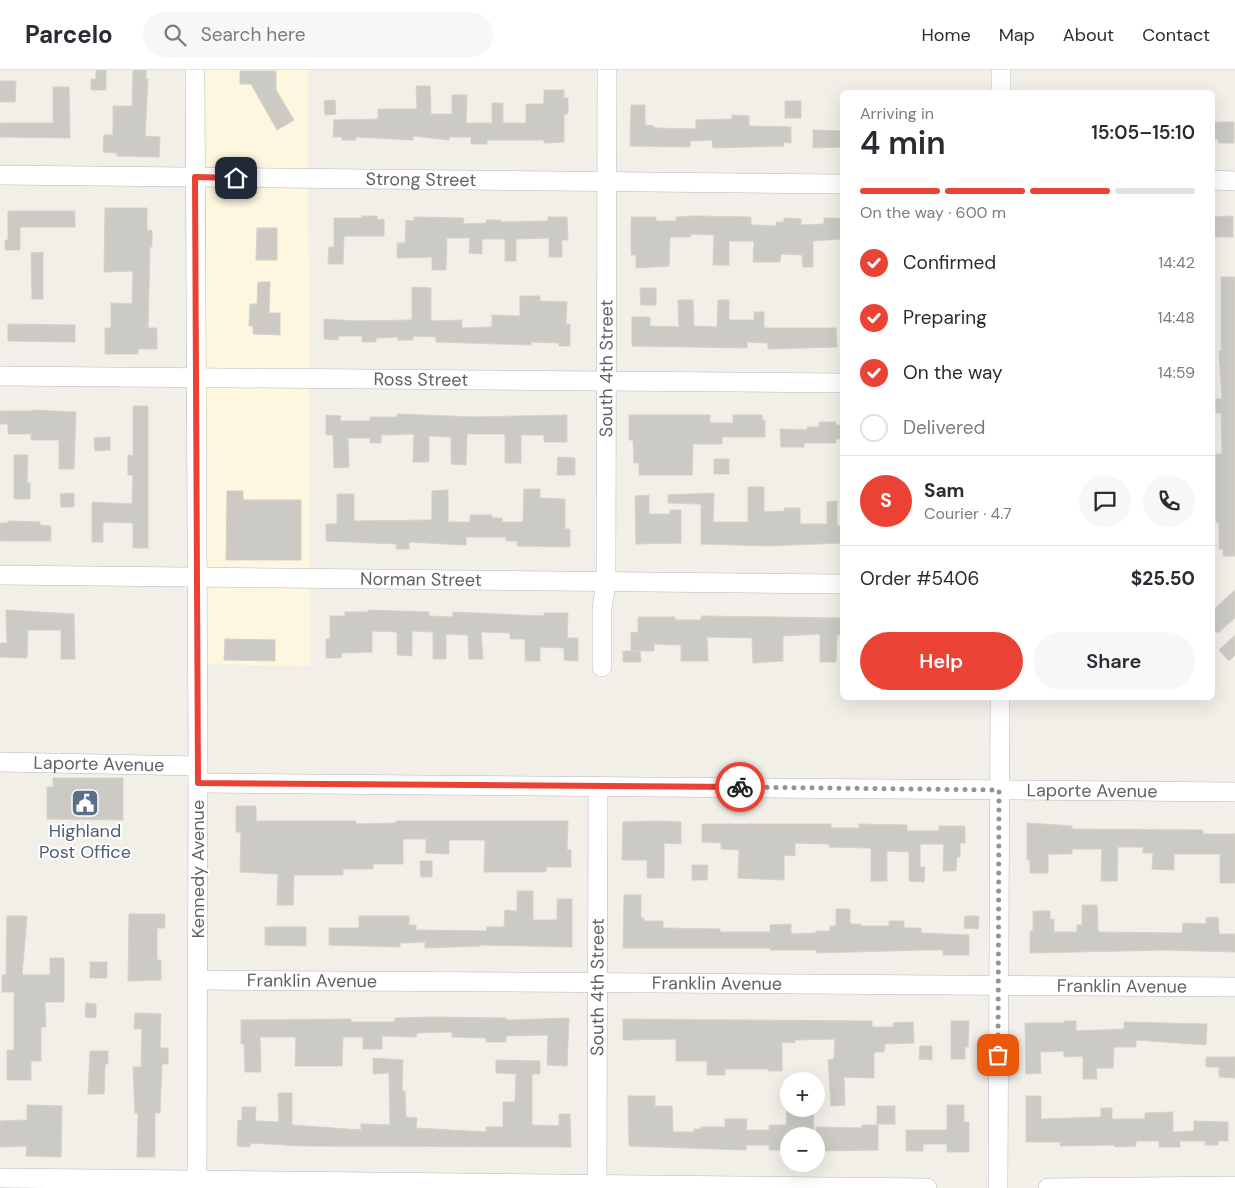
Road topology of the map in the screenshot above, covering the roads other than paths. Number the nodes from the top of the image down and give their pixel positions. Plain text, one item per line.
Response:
1 (196, 70) edge
2 (606, 70) edge
3 (1001, 70) edge
4 (1001, 90) edge
5 (0, 175) edge
6 (195, 177) junction
7 (1215, 180) edge
8 (607, 181) junction
9 (1235, 181) edge
10 (840, 184) edge
11 (0, 376) edge
12 (195, 378) junction
13 (606, 381) junction
14 (840, 383) edge
15 (0, 575) edge
16 (197, 577) junction
17 (606, 583) junction
18 (840, 584) edge
19 (602, 667) dead end
20 (1000, 700) edge
21 (0, 762) edge
22 (198, 775) junction
23 (598, 786) junction
24 (999, 790) junction
25 (1235, 792) edge
26 (198, 980) junction
27 (596, 984) junction
28 (998, 986) junction
29 (1235, 987) edge
30 (0, 1178) edge
31 (197, 1184) edge
32 (1235, 1186) edge
33 (597, 1187) edge
34 (926, 1188) edge
35 (998, 1188) edge
36 (1048, 1188) edge

1 - 6 street, Kennedy Avenue
2 - 8 street, South 4th Street
3 - 4 street
5 - 6 street, Strong Street
6 - 8 street, Strong Street
6 - 12 street, Kennedy Avenue
7 - 9 street
8 - 10 street, Strong Street
8 - 13 street, South 4th Street
11 - 12 street, Ross Street
12 - 13 street, Ross Street
12 - 16 street, Kennedy Avenue
13 - 14 street, Ross Street
13 - 17 street, South 4th Street
15 - 16 street, Norman Street
16 - 17 street, Norman Street
16 - 22 street, Kennedy Avenue
17 - 18 street, Norman Street
17 - 19 street, South 4th Street
20 - 24 street
21 - 22 street, Laporte Avenue
22 - 23 street, Laporte Avenue
22 - 26 street, Kennedy Avenue
23 - 24 street, Laporte Avenue
23 - 27 street, South 4th Street
24 - 25 street, Laporte Avenue
24 - 28 street
26 - 27 street, Franklin Avenue
26 - 31 street, Kennedy Avenue
27 - 28 street, Franklin Avenue
27 - 33 street, South 4th Street
28 - 29 street, Franklin Avenue
28 - 35 street
30 - 31 street
31 - 33 street
32 - 36 street
33 - 34 street

